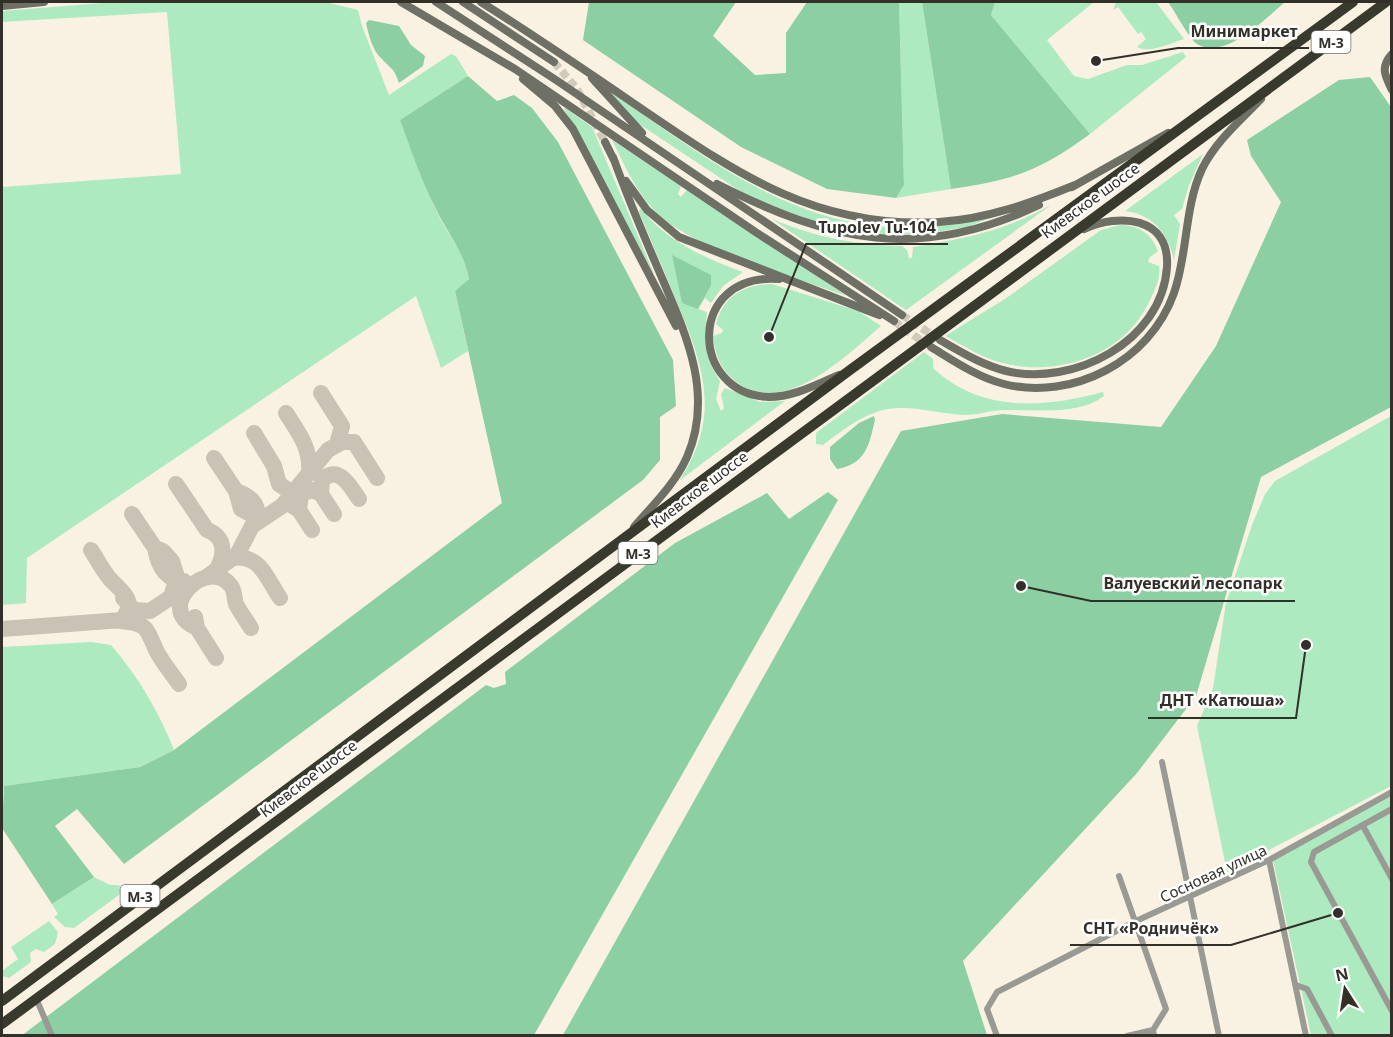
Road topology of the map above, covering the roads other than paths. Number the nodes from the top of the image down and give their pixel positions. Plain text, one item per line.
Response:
1 (44, 2) edge
2 (400, 2) edge
3 (436, 2) edge
4 (463, 2) edge
5 (481, 2) edge
6 (1353, 2) edge
7 (1386, 2) edge
8 (2, 6) edge
9 (1392, 54) edge
10 (554, 62) tunnel mouth
11 (505, 63) junction
12 (585, 71) junction
13 (1276, 83) junction
14 (1392, 90) edge
15 (1200, 115) junction
16 (605, 142) tunnel mouth
17 (658, 149) junction
18 (613, 157) junction
19 (692, 173) junction
20 (1075, 185) junction
21 (1061, 239) junction
22 (787, 280) junction
23 (902, 315) tunnel mouth
24 (940, 340) tunnel mouth
25 (931, 347) tunnel mouth
26 (692, 355) junction
27 (850, 370) junction
28 (621, 541) junction
29 (1162, 762) dead end
30 (1392, 792) edge
31 (1392, 809) edge
32 (1363, 826) junction
33 (1269, 860) junction
34 (1119, 876) dead end
35 (1392, 879) edge
36 (1189, 899) junction
37 (1136, 921) junction
38 (1296, 985) junction
39 (36, 998) junction
40 (2, 1001) edge
41 (1392, 1011) edge
42 (2, 1024) edge
43 (1153, 1033) edge
44 (52, 1035) edge
45 (997, 1035) edge
46 (1126, 1035) edge
47 (1219, 1035) edge
48 (1306, 1035) edge
49 (1332, 1035) edge

1 - 8 main road
2 - 11 main road
3 - 17 main road
4 - 10 main road
5 - 12 main road
6 - 15 highway, Киевское шоссе / М-3
7 - 13 highway, Киевское шоссе / М-3
9 - 14 main road
11 - 22 main road
11 - 26 main road
12 - 17 main road
12 - 20 main road
13 - 21 highway, Киевское шоссе / М-3
13 - 25 main road
15 - 20 main road
15 - 27 highway, Киевское шоссе / М-3
16 - 18 main road
17 - 19 main road
18 - 22 main road
18 - 26 main road
19 - 20 main road
19 - 23 main road
21 - 24 main road
21 - 39 highway, Киевское шоссе / М-3
22 - 27 main road
26 - 28 main road
27 - 28 highway, Киевское шоссе / М-3
28 - 40 highway, Киевское шоссе / М-3
29 - 36 street
30 - 33 street, Сосновая улица
31 - 32 street
32 - 35 street
32 - 41 street
33 - 36 street, Сосновая улица
33 - 38 street
34 - 37 street
36 - 37 street, Сосновая улица
36 - 47 street
37 - 43 street
37 - 45 street, Сосновая улица
38 - 48 street
38 - 49 street
39 - 42 highway, Киевское шоссе / М-3
39 - 44 street
43 - 46 street

